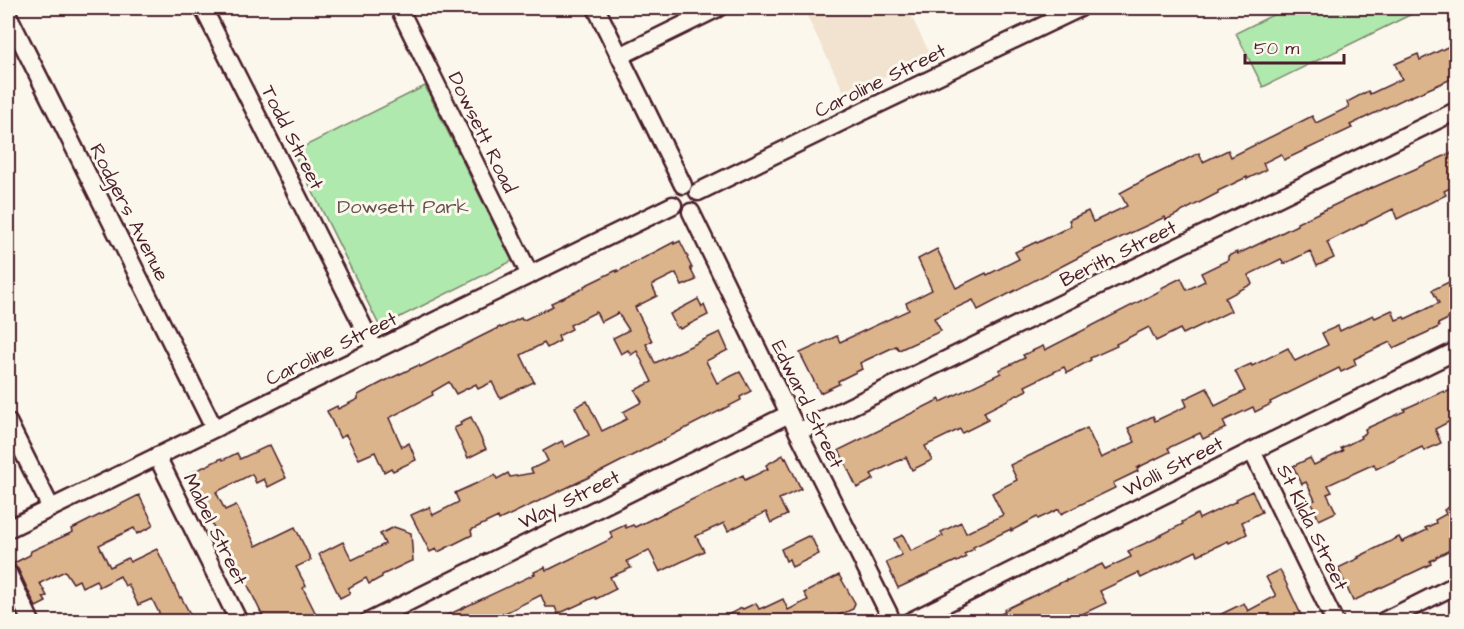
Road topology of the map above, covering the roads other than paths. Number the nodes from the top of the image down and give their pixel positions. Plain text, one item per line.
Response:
1 (203, 8) edge
2 (399, 8) edge
3 (596, 8) edge
4 (718, 8) edge
5 (1080, 8) edge
6 (8, 15) edge
7 (620, 56) junction
8 (1456, 111) edge
9 (690, 189) junction
10 (673, 205) junction
11 (691, 212) junction
12 (530, 274) junction
13 (375, 350) junction
14 (1456, 351) edge
15 (789, 414) junction
16 (8, 422) edge
17 (214, 428) junction
18 (798, 432) junction
19 (1252, 451) junction
20 (157, 456) junction
21 (51, 508) junction
22 (8, 529) edge
23 (8, 573) edge
24 (1456, 585) edge
25 (884, 618) edge
26 (31, 621) edge
27 (238, 621) edge
28 (368, 621) edge
29 (907, 621) edge
30 (1335, 621) edge
31 (1382, 621) edge

1 - 13 street, Todd Street
2 - 12 street, Dowsett Road
3 - 7 street
4 - 7 street
5 - 9 street, Caroline Street
6 - 17 street, Rodgers Avenue
7 - 9 street
8 - 18 street, Berith Street
9 - 10 street
9 - 11 street
10 - 11 street
10 - 12 street, Caroline Street
11 - 15 street, Edward Street
12 - 13 street, Caroline Street
13 - 17 street, Caroline Street
14 - 19 street, Wolli Street
15 - 18 street, Edward Street
15 - 28 street, Way Street
16 - 21 street
17 - 20 street, Caroline Street
18 - 25 street, Edward Street
19 - 29 street, Wolli Street
19 - 30 street, St Kilda Street
20 - 21 street, Caroline Street
20 - 27 street, Mabel Street
21 - 22 street, Caroline Street
23 - 26 street
24 - 31 street
25 - 29 street

